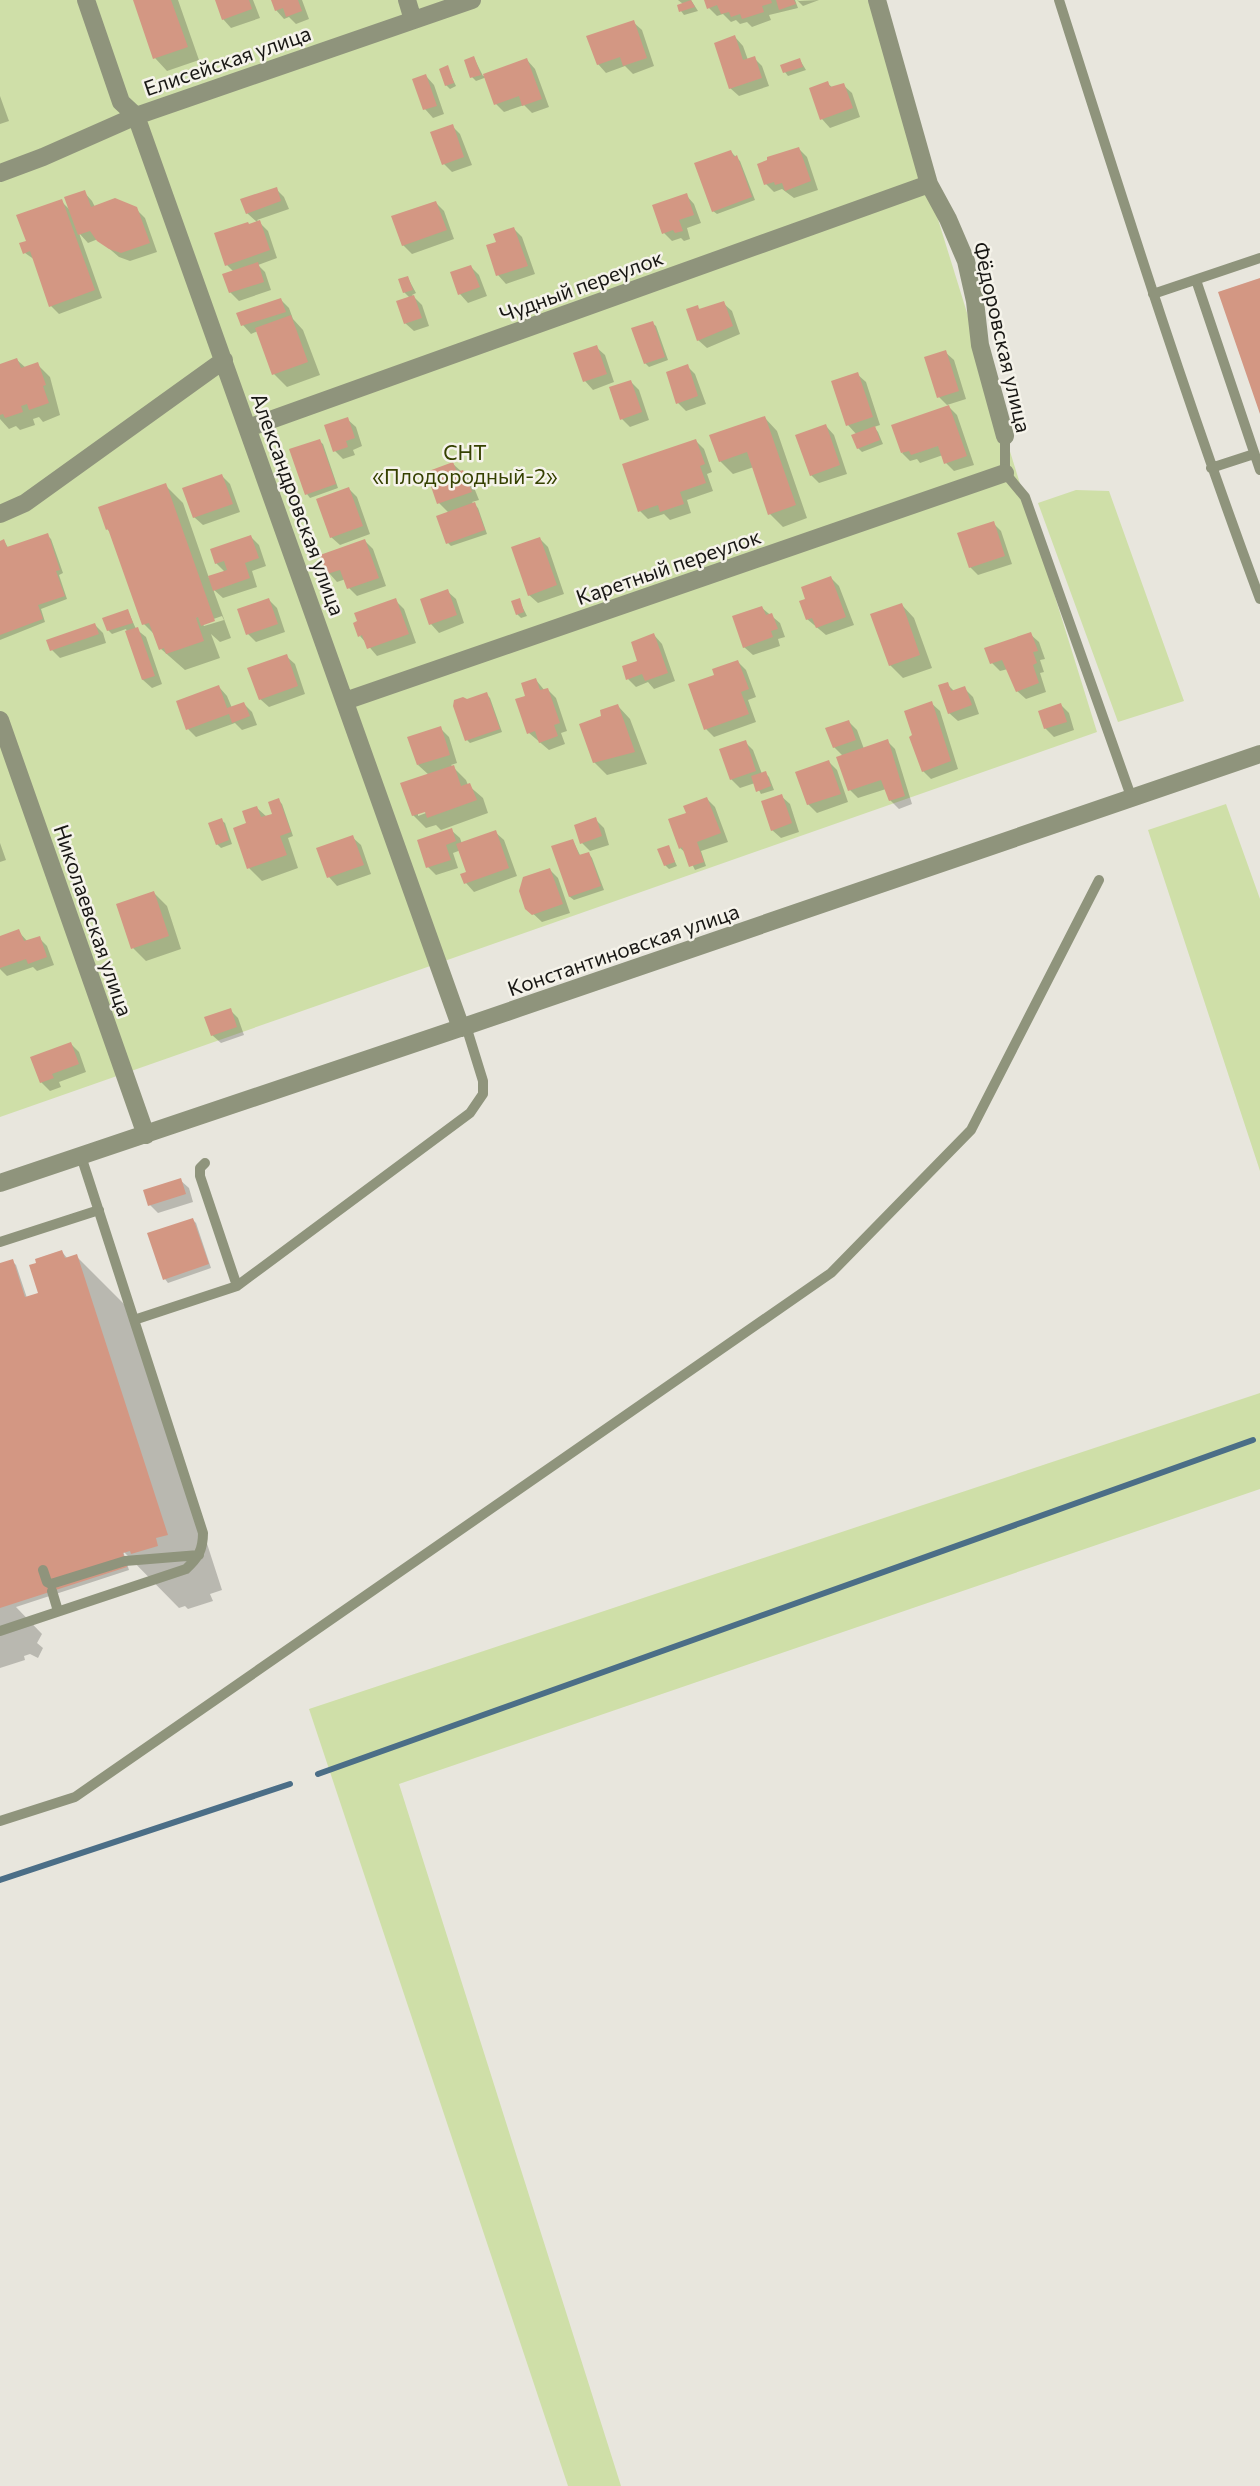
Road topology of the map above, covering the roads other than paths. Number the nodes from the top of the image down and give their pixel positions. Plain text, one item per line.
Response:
1 (86, 0) edge
2 (407, 0) edge
3 (472, 0) edge
4 (877, 0) edge
5 (1059, 0) edge
6 (414, 20) junction
7 (136, 116) junction
8 (0, 173) edge
9 (929, 184) junction
10 (1260, 258) edge
11 (1196, 280) junction
12 (1153, 294) junction
13 (224, 360) junction
14 (248, 428) junction
15 (1005, 436) joint
16 (1254, 454) junction
17 (1211, 468) junction
18 (1260, 470) edge
19 (1005, 473) junction
20 (0, 514) edge
21 (1260, 599) edge
22 (345, 701) junction
23 (0, 720) edge
24 (1260, 754) edge
25 (1132, 799) junction
26 (1099, 880) dead end
27 (464, 1027) junction
28 (146, 1135) junction
29 (81, 1156) junction
30 (205, 1163) dead end
31 (0, 1183) edge
32 (99, 1210) junction
33 (0, 1242) edge
34 (237, 1286) junction
35 (134, 1320) junction
36 (199, 1555) junction
37 (43, 1570) dead end
38 (51, 1591) dead end
39 (58, 1612) junction
40 (0, 1631) edge
41 (0, 1821) edge

1 - 7 street, Александровская улица
2 - 6 street
3 - 6 street, Елисейская улица
4 - 9 street, Фёдоровская улица
5 - 12 lane
6 - 7 street, Елисейская улица
7 - 8 street, Елисейская улица
7 - 13 street, Александровская улица
9 - 14 street, Чудный переулок
9 - 15 street, Фёдоровская улица
10 - 11 lane
11 - 12 lane
11 - 16 lane
12 - 17 lane
13 - 14 street, Александровская улица
13 - 20 street
14 - 22 street, Александровская улица
15 - 19 lane, Фёдоровская улица
16 - 17 lane
16 - 18 lane
17 - 21 lane
19 - 22 street, Каретный переулок
19 - 25 lane
22 - 27 street, Александровская улица
23 - 28 street, Николаевская улица
24 - 25 street, Константиновская улица
25 - 27 street, Константиновская улица
26 - 41 lane
27 - 28 street, Константиновская улица
27 - 34 lane
28 - 29 street, Константиновская улица
29 - 31 street, Константиновская улица
29 - 32 lane
30 - 34 lane
32 - 33 lane
32 - 35 lane
34 - 35 lane
35 - 36 lane
36 - 37 lane
36 - 39 lane
38 - 39 lane
39 - 40 lane

